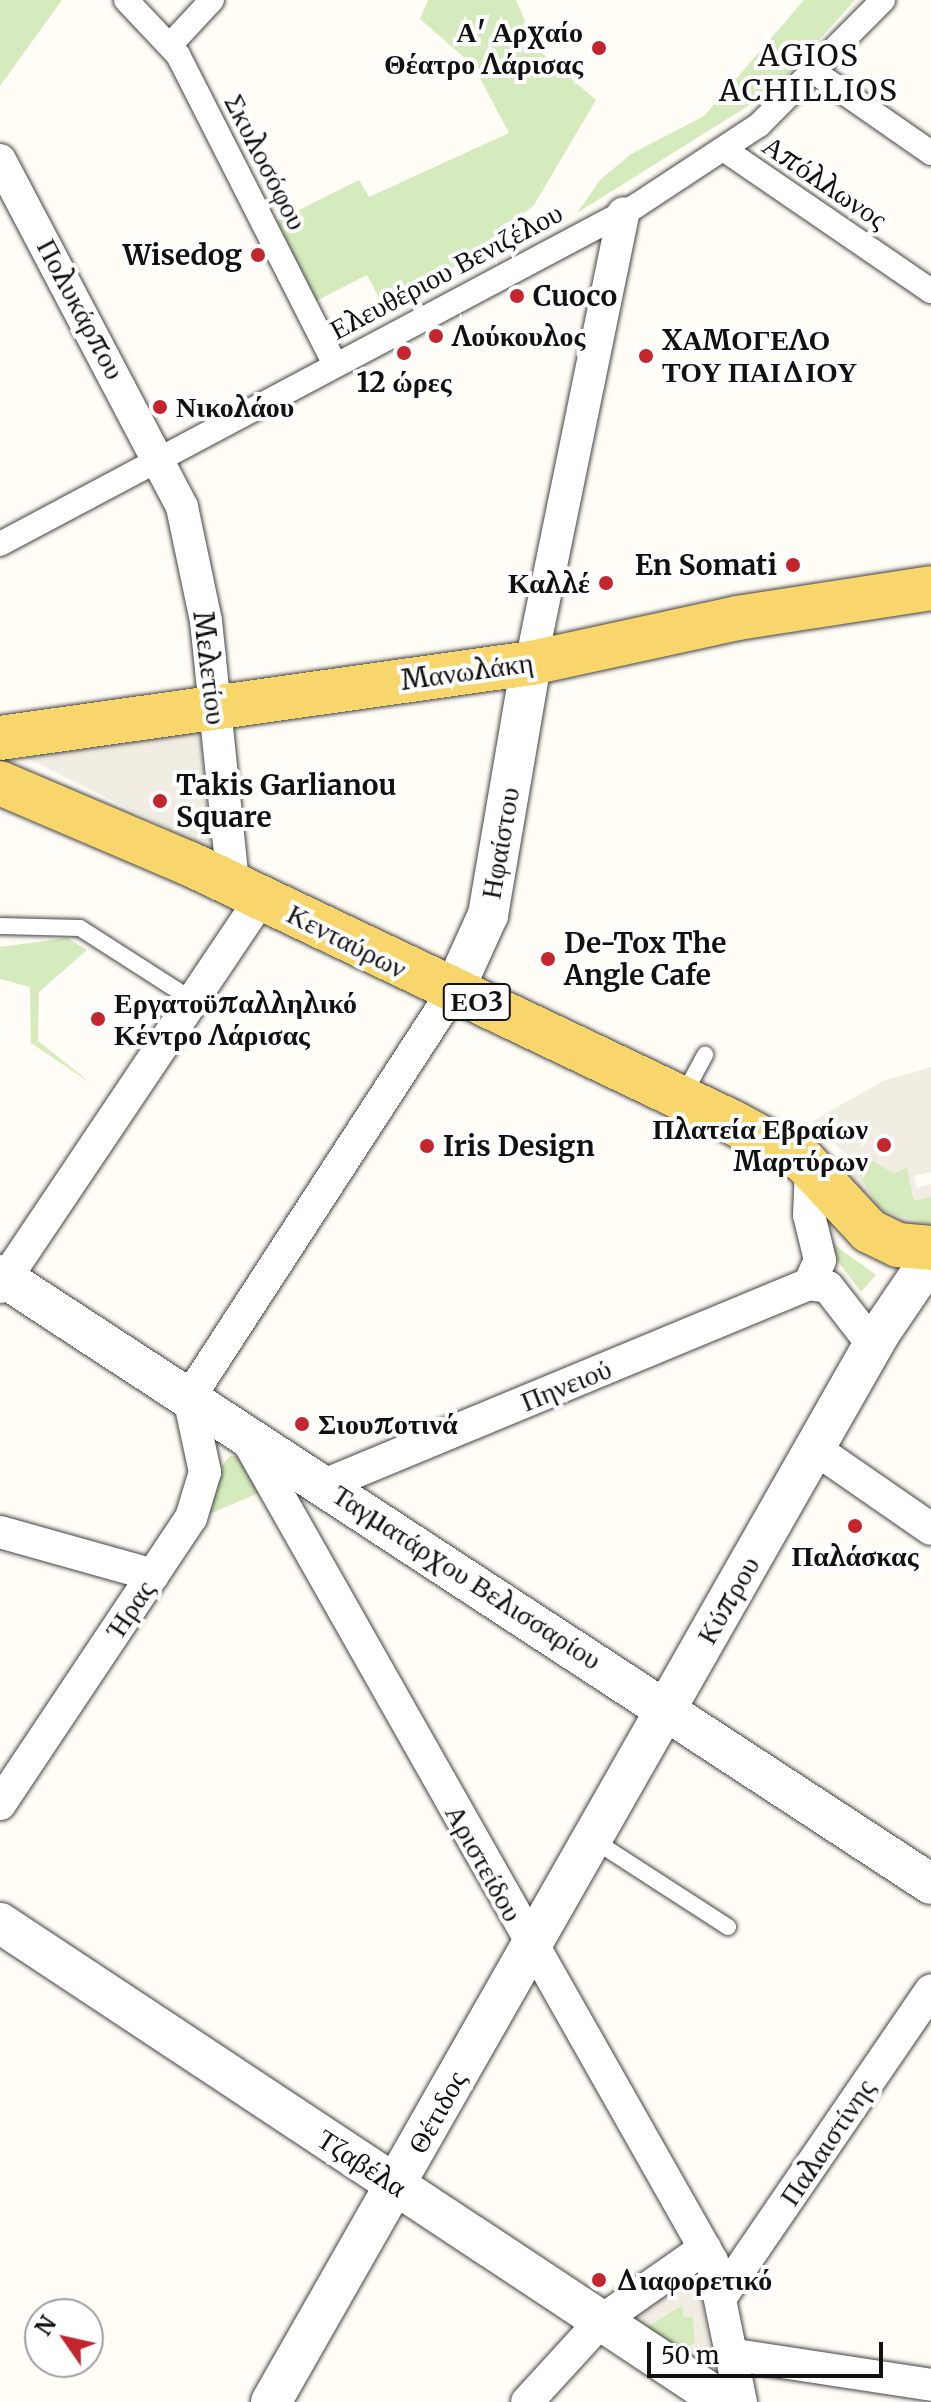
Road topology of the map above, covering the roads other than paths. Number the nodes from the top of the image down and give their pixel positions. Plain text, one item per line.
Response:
1 (126, 0) edge
2 (212, 0) edge
3 (883, 0) edge
4 (171, 44) junction
5 (816, 73) junction
6 (725, 150) junction
7 (931, 153) edge
8 (0, 160) edge
9 (623, 213) junction
10 (931, 291) edge
11 (335, 364) junction
12 (160, 458) junction
13 (0, 544) edge
14 (931, 588) edge
15 (531, 663) junction
16 (216, 707) junction
17 (0, 738) edge
18 (0, 783) edge
19 (247, 891) junction
20 (0, 926) edge
21 (453, 992) junction
22 (192, 1000) junction
23 (705, 1055) dead end
24 (682, 1098) junction
25 (811, 1167) junction
26 (931, 1248) edge
27 (931, 1258) edge
28 (2, 1280) edge
29 (809, 1284) junction
30 (873, 1345) junction
31 (189, 1398) junction
32 (243, 1433) junction
33 (814, 1448) junction
34 (324, 1485) junction
35 (931, 1529) edge
36 (0, 1532) edge
37 (153, 1575) junction
38 (667, 1706) junction
39 (0, 1804) edge
40 (592, 1839) junction
41 (931, 1884) edge
42 (0, 1923) edge
43 (728, 1927) dead end
44 (530, 1947) junction
45 (931, 1990) edge
46 (396, 2185) junction
47 (705, 2248) junction
48 (723, 2294) junction
49 (601, 2321) junction
50 (736, 2355) junction
51 (931, 2385) edge
52 (698, 2395) edge
53 (271, 2402) edge
54 (527, 2402) edge
55 (741, 2402) edge

1 - 4 street, Σκυλοσόφου
2 - 4 street
3 - 5 street, Ελευθέριου Βενιζέλου
4 - 11 street, Σκυλοσόφου
5 - 6 street, Ελευθέριου Βενιζέλου
5 - 7 street
6 - 9 street, Ελευθέριου Βενιζέλου
6 - 10 street, Απόλλωνος
8 - 12 street, Πολυκάρπου
9 - 11 street, Ελευθέριου Βενιζέλου
9 - 15 street, Ηφαίστου
11 - 12 street, Ελευθέριου Βενιζέλου
12 - 13 street, Ελευθέριου Βενιζέλου
12 - 16 street, Μελετίου
14 - 15 main road, Μανωλάκη
15 - 16 main road, Μανωλάκη
15 - 21 street, Ηφαίστου
16 - 17 main road, Μανωλάκη
16 - 19 street, Μελετίου
18 - 19 main road, Κενταύρων / ΕΟ3
19 - 21 main road, Κενταύρων / ΕΟ3
19 - 22 street
20 - 22 lane
21 - 24 main road, Κενταύρων / ΕΟ3
21 - 31 street, Ηφαίστου
22 - 28 street
23 - 24 lane
24 - 25 main road, Κενταύρων / ΕΟ3
25 - 26 main road, Κενταύρων / ΕΟ3
25 - 29 street
27 - 30 street, Κύπρου
28 - 31 street, Ταγματάρχου Βελισσαρίου
29 - 30 street
29 - 34 street, Πηνειού
30 - 33 street, Κύπρου
31 - 32 street, Ταγματάρχου Βελισσαρίου
31 - 37 street, Ήρας
32 - 34 street, Ταγματάρχου Βελισσαρίου
32 - 44 street, Αριστείδου
33 - 35 street
33 - 38 street, Κύπρου
34 - 38 street, Ταγματάρχου Βελισσαρίου
36 - 37 street
37 - 39 street, Ήρας
38 - 40 street, Κύπρου
38 - 41 street, Ταγματάρχου Βελισσαρίου
40 - 43 lane
40 - 44 street, Κύπρου
42 - 46 street, Τζαβέλα
44 - 46 street, Θέτιδος
44 - 47 street, Αριστείδου
45 - 48 street, Παλαιστίνης
46 - 49 street, Τζαβέλα
46 - 53 street, Θέτιδος
47 - 48 street, Αριστείδου
47 - 49 street
48 - 50 street, Αριστείδου
49 - 52 street, Τζαβέλα
49 - 54 street
50 - 51 street
50 - 55 street, Αριστείδου

